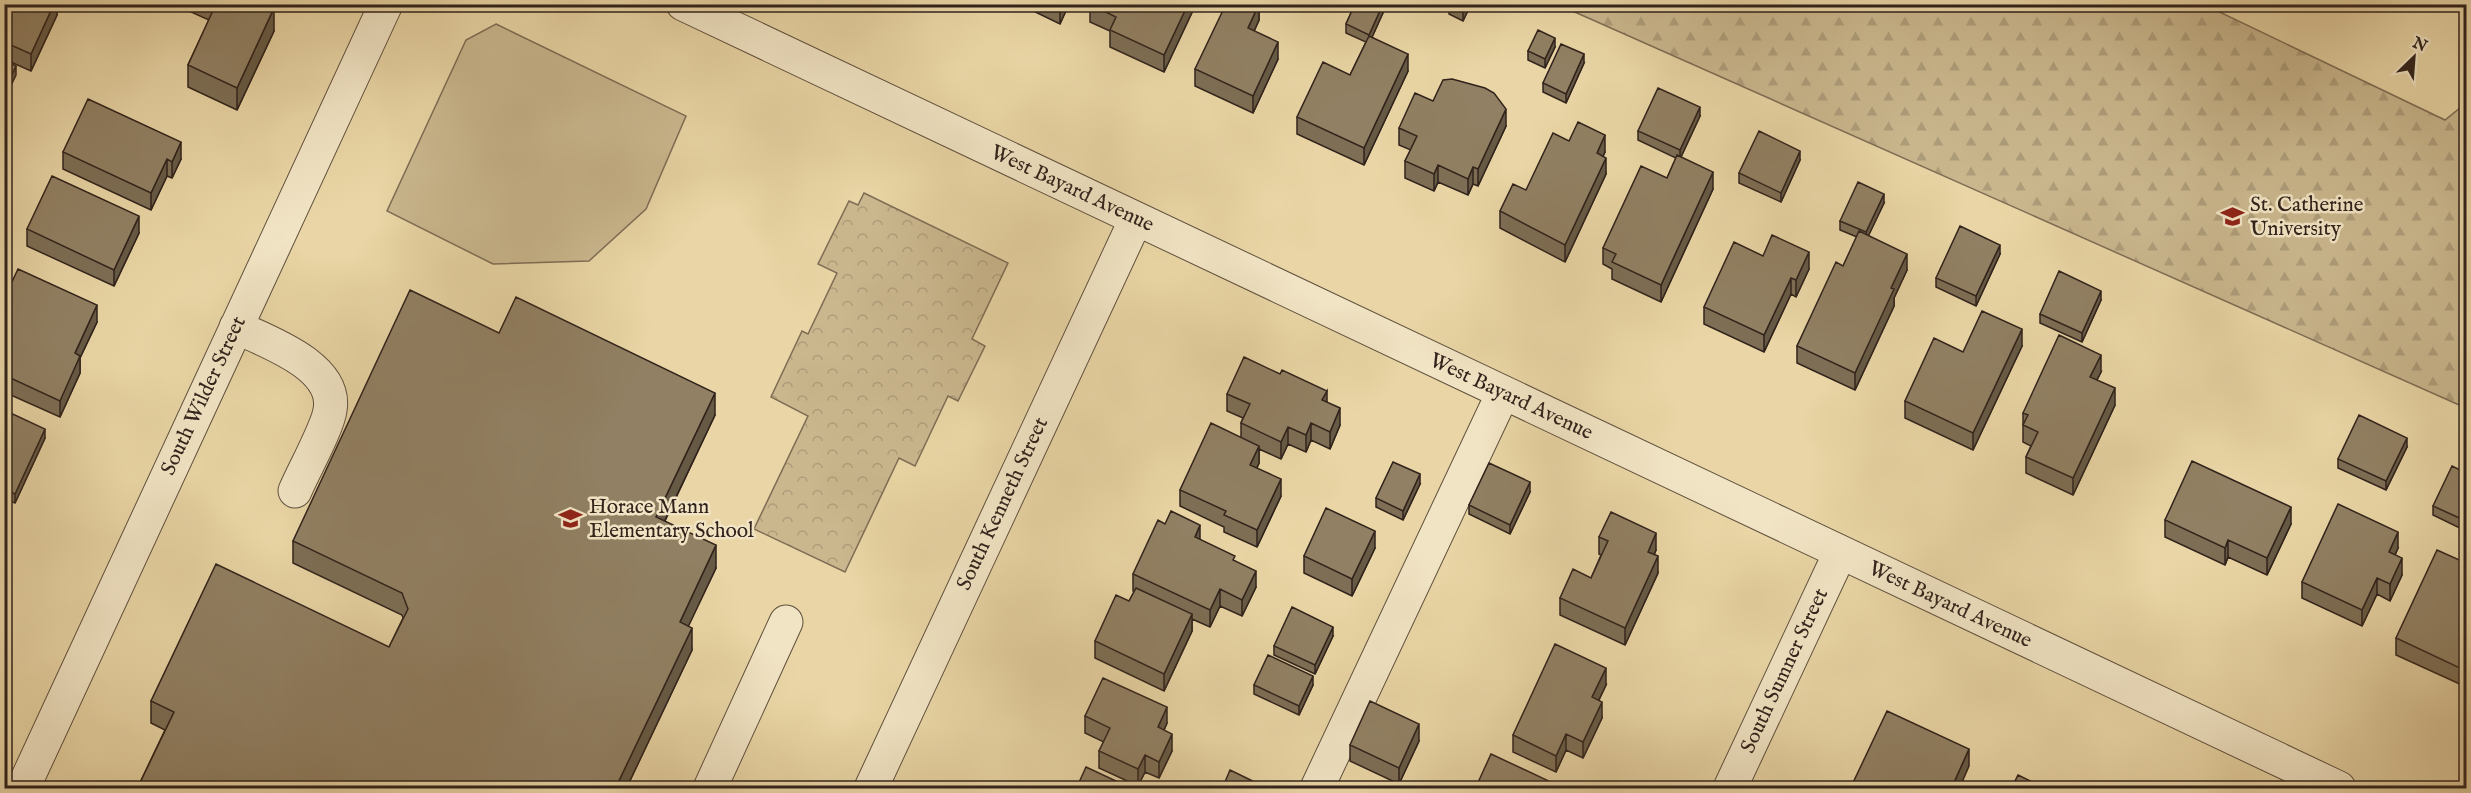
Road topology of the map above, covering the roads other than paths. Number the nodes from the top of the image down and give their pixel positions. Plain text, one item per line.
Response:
1 (386, 4) edge
2 (683, 4) edge
3 (1136, 219) junction
4 (236, 327) junction
5 (1503, 393) junction
6 (295, 490) dead end
7 (1840, 553) junction
8 (786, 622) dead end
9 (23, 789) edge
10 (710, 789) edge
11 (871, 789) edge
12 (1317, 789) edge
13 (1730, 789) edge
14 (2339, 789) edge

1 - 4 street, South Wilder Street
2 - 3 street, West Bayard Avenue
3 - 5 street, West Bayard Avenue
3 - 11 street, South Kenneth Street
4 - 6 street
4 - 9 street, South Wilder Street
5 - 7 street, West Bayard Avenue
5 - 12 street
7 - 13 street, South Sumner Street
7 - 14 street, West Bayard Avenue
8 - 10 street

